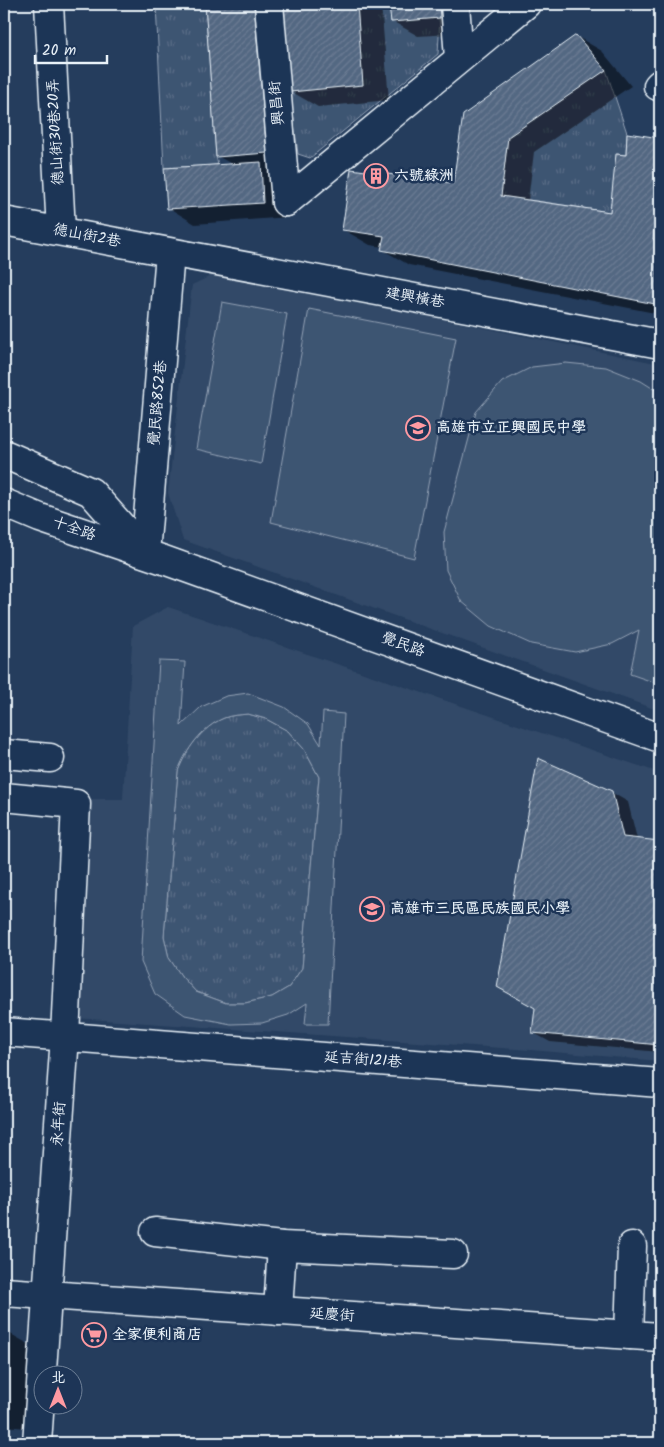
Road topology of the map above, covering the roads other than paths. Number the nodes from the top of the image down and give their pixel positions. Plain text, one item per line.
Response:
1 (49, 4) edge
2 (268, 4) edge
3 (455, 4) edge
4 (526, 4) edge
5 (459, 58) junction
6 (4, 221) edge
7 (61, 231) junction
8 (170, 253) junction
9 (660, 344) edge
10 (4, 454) edge
11 (7, 512) edge
12 (145, 553) junction
13 (660, 738) edge
14 (4, 754) edge
15 (50, 758) dead end
16 (4, 797) edge
17 (4, 1032) edge
18 (65, 1036) junction
19 (660, 1083) edge
20 (156, 1232) dead end
21 (282, 1246) junction
22 (632, 1246) dead end
23 (452, 1254) dead end
24 (4, 1292) edge
25 (47, 1295) junction
26 (278, 1311) junction
27 (629, 1335) junction
28 (660, 1337) edge
29 (37, 1443) edge

1 - 7 street, 德山街30巷20弄
2 - 5 street, 興昌街
3 - 5 street
4 - 5 street
6 - 7 street, 德山街2巷
7 - 8 street, 德山街2巷
8 - 9 street, 建興橫巷
8 - 12 street, 覺民路852巷
10 - 12 street
11 - 12 street, 十全路
12 - 13 street, 覺民路
14 - 15 street
16 - 18 street, 永年街
17 - 18 street, 延吉街121巷
18 - 19 street, 延吉街121巷
18 - 25 street, 永年街
20 - 21 street
21 - 23 street
21 - 26 street
22 - 27 street
24 - 25 street, 延慶街
25 - 26 street, 延慶街
25 - 29 street, 永年街
26 - 27 street, 延慶街
27 - 28 street, 延慶街

